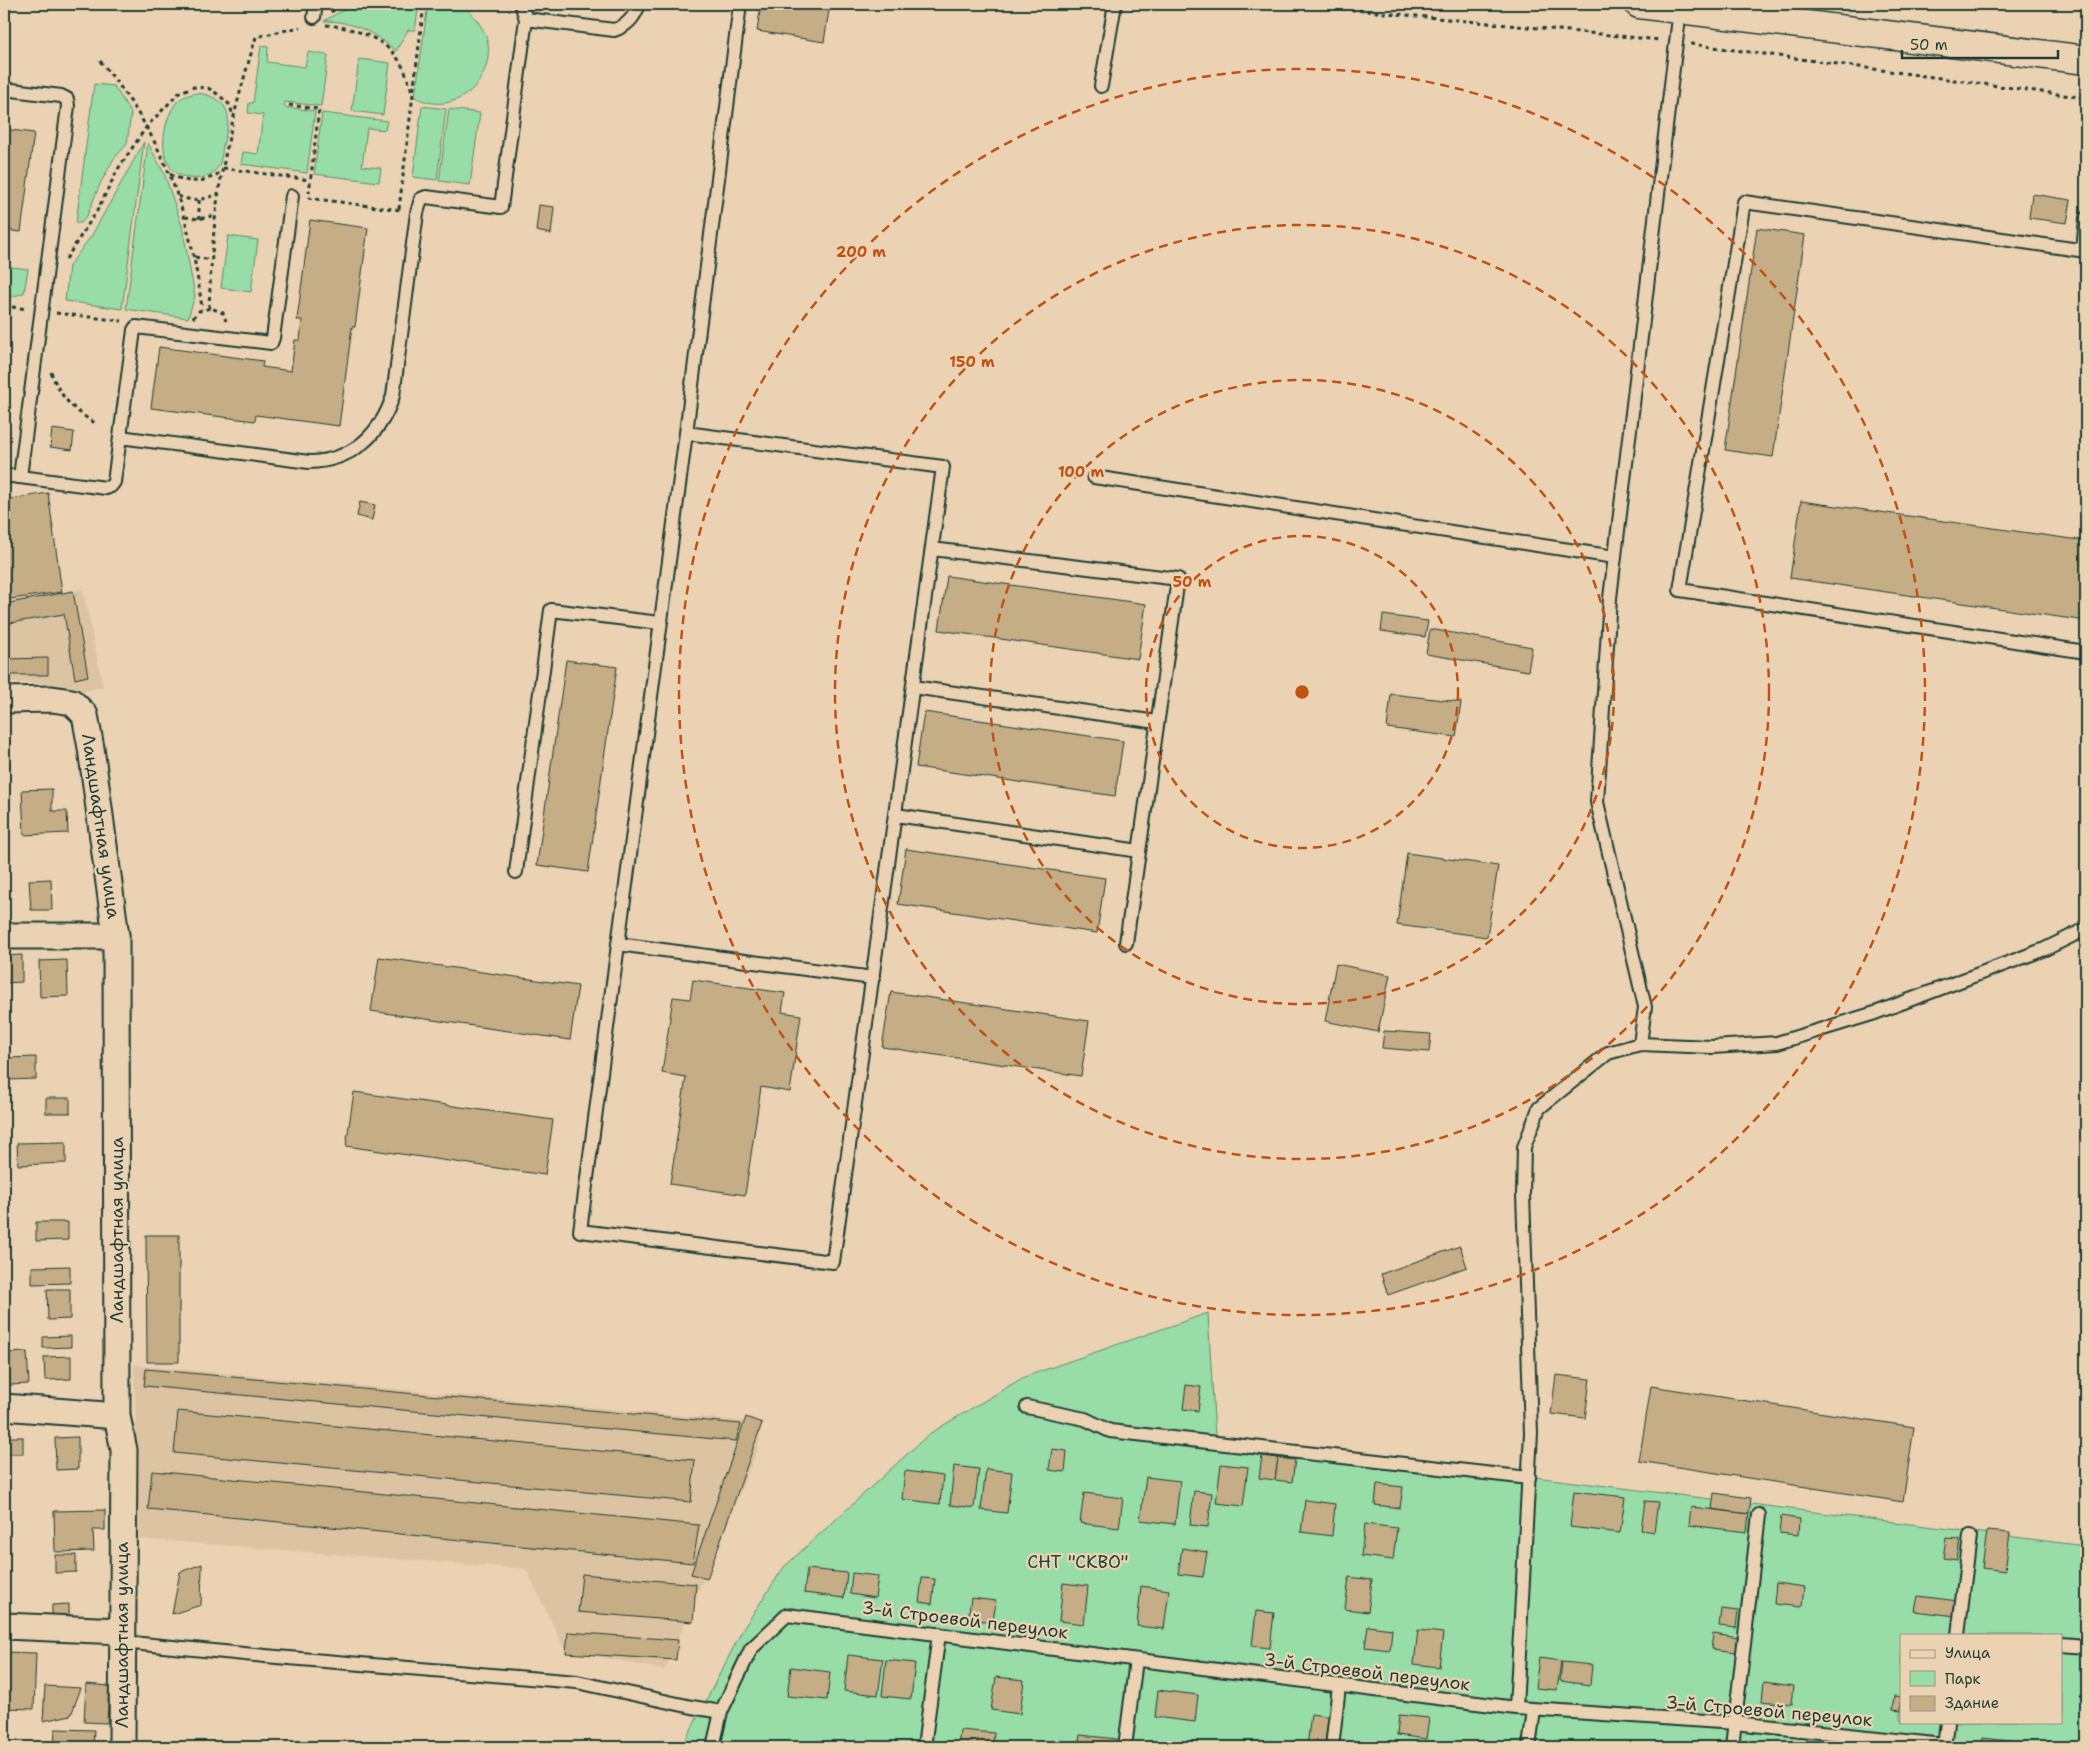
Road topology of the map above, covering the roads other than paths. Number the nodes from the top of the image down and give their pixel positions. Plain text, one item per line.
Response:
1 (521, 4) edge
2 (639, 4) edge
3 (740, 4) edge
4 (1115, 4) edge
5 (1639, 4) edge
6 (1680, 9) junction
7 (526, 19) junction
8 (2086, 60) edge
9 (1101, 86) dead end
10 (4, 89) edge
11 (292, 196) road end
12 (2086, 218) edge
13 (2084, 251) edge
14 (686, 433) junction
15 (120, 437) junction
16 (4, 474) edge
17 (20, 477) junction
18 (1094, 477) dead end
19 (932, 549) junction
20 (1615, 557) junction
21 (660, 623) junction
22 (2086, 652) edge
23 (913, 687) junction
24 (4, 700) edge
25 (1157, 722) junction
26 (896, 815) junction
27 (1139, 851) junction
28 (516, 872) dead end
29 (2086, 929) edge
30 (4, 936) edge
31 (116, 936) junction
32 (1126, 943) dead end
33 (618, 944) junction
34 (873, 978) junction
35 (1640, 1044) junction
36 (4, 1407) edge
37 (1027, 1407) dead end
38 (117, 1416) junction
39 (1529, 1478) junction
40 (1759, 1515) dead end
41 (1970, 1536) dead end
42 (4, 1626) edge
43 (939, 1634) junction
44 (1958, 1634) edge
45 (121, 1637) junction
46 (2062, 1644) edge
47 (2086, 1646) edge
48 (1136, 1660) junction
49 (1340, 1686) junction
50 (1516, 1708) junction
51 (1534, 1710) junction
52 (721, 1712) junction
53 (1735, 1723) junction
54 (1947, 1724) edge
55 (1944, 1746) edge
56 (122, 1747) edge
57 (713, 1747) edge
58 (924, 1747) edge
59 (1125, 1747) edge
60 (1332, 1747) edge
61 (1530, 1747) edge
62 (1732, 1747) edge

1 - 7 lane
2 - 7 lane
3 - 14 lane
4 - 9 lane
5 - 6 main road
6 - 8 main road
6 - 20 lane
7 - 15 lane
10 - 17 lane
11 - 15 lane
12 - 13 lane
13 - 22 lane
14 - 19 lane
14 - 21 lane
15 - 17 lane
16 - 17 lane
18 - 20 lane
19 - 23 lane
19 - 25 lane
20 - 35 lane
21 - 28 lane
21 - 33 lane
23 - 25 lane
23 - 26 lane
24 - 31 street, Ландшафтная улица
25 - 27 lane
26 - 27 lane
26 - 34 lane
27 - 32 lane
29 - 35 lane
30 - 31 street
31 - 38 street, Ландшафтная улица
33 - 34 lane
33 - 34 lane
35 - 39 lane
36 - 38 street
37 - 39 lane
38 - 45 street, Ландшафтная улица
39 - 50 lane
40 - 53 lane
41 - 44 lane
42 - 45 street
43 - 48 lane, 3-й Строевой переулок
43 - 52 lane, 3-й Строевой переулок
43 - 58 lane
45 - 52 lane
45 - 56 street, Ландшафтная улица
46 - 47 lane
48 - 49 lane, 3-й Строевой переулок
48 - 59 lane
49 - 50 lane, 3-й Строевой переулок
49 - 60 lane
50 - 51 lane, 3-й Строевой переулок
51 - 53 lane, 3-й Строевой переулок
51 - 61 lane
52 - 57 lane
53 - 55 lane, 3-й Строевой переулок
53 - 62 lane
54 - 55 lane

